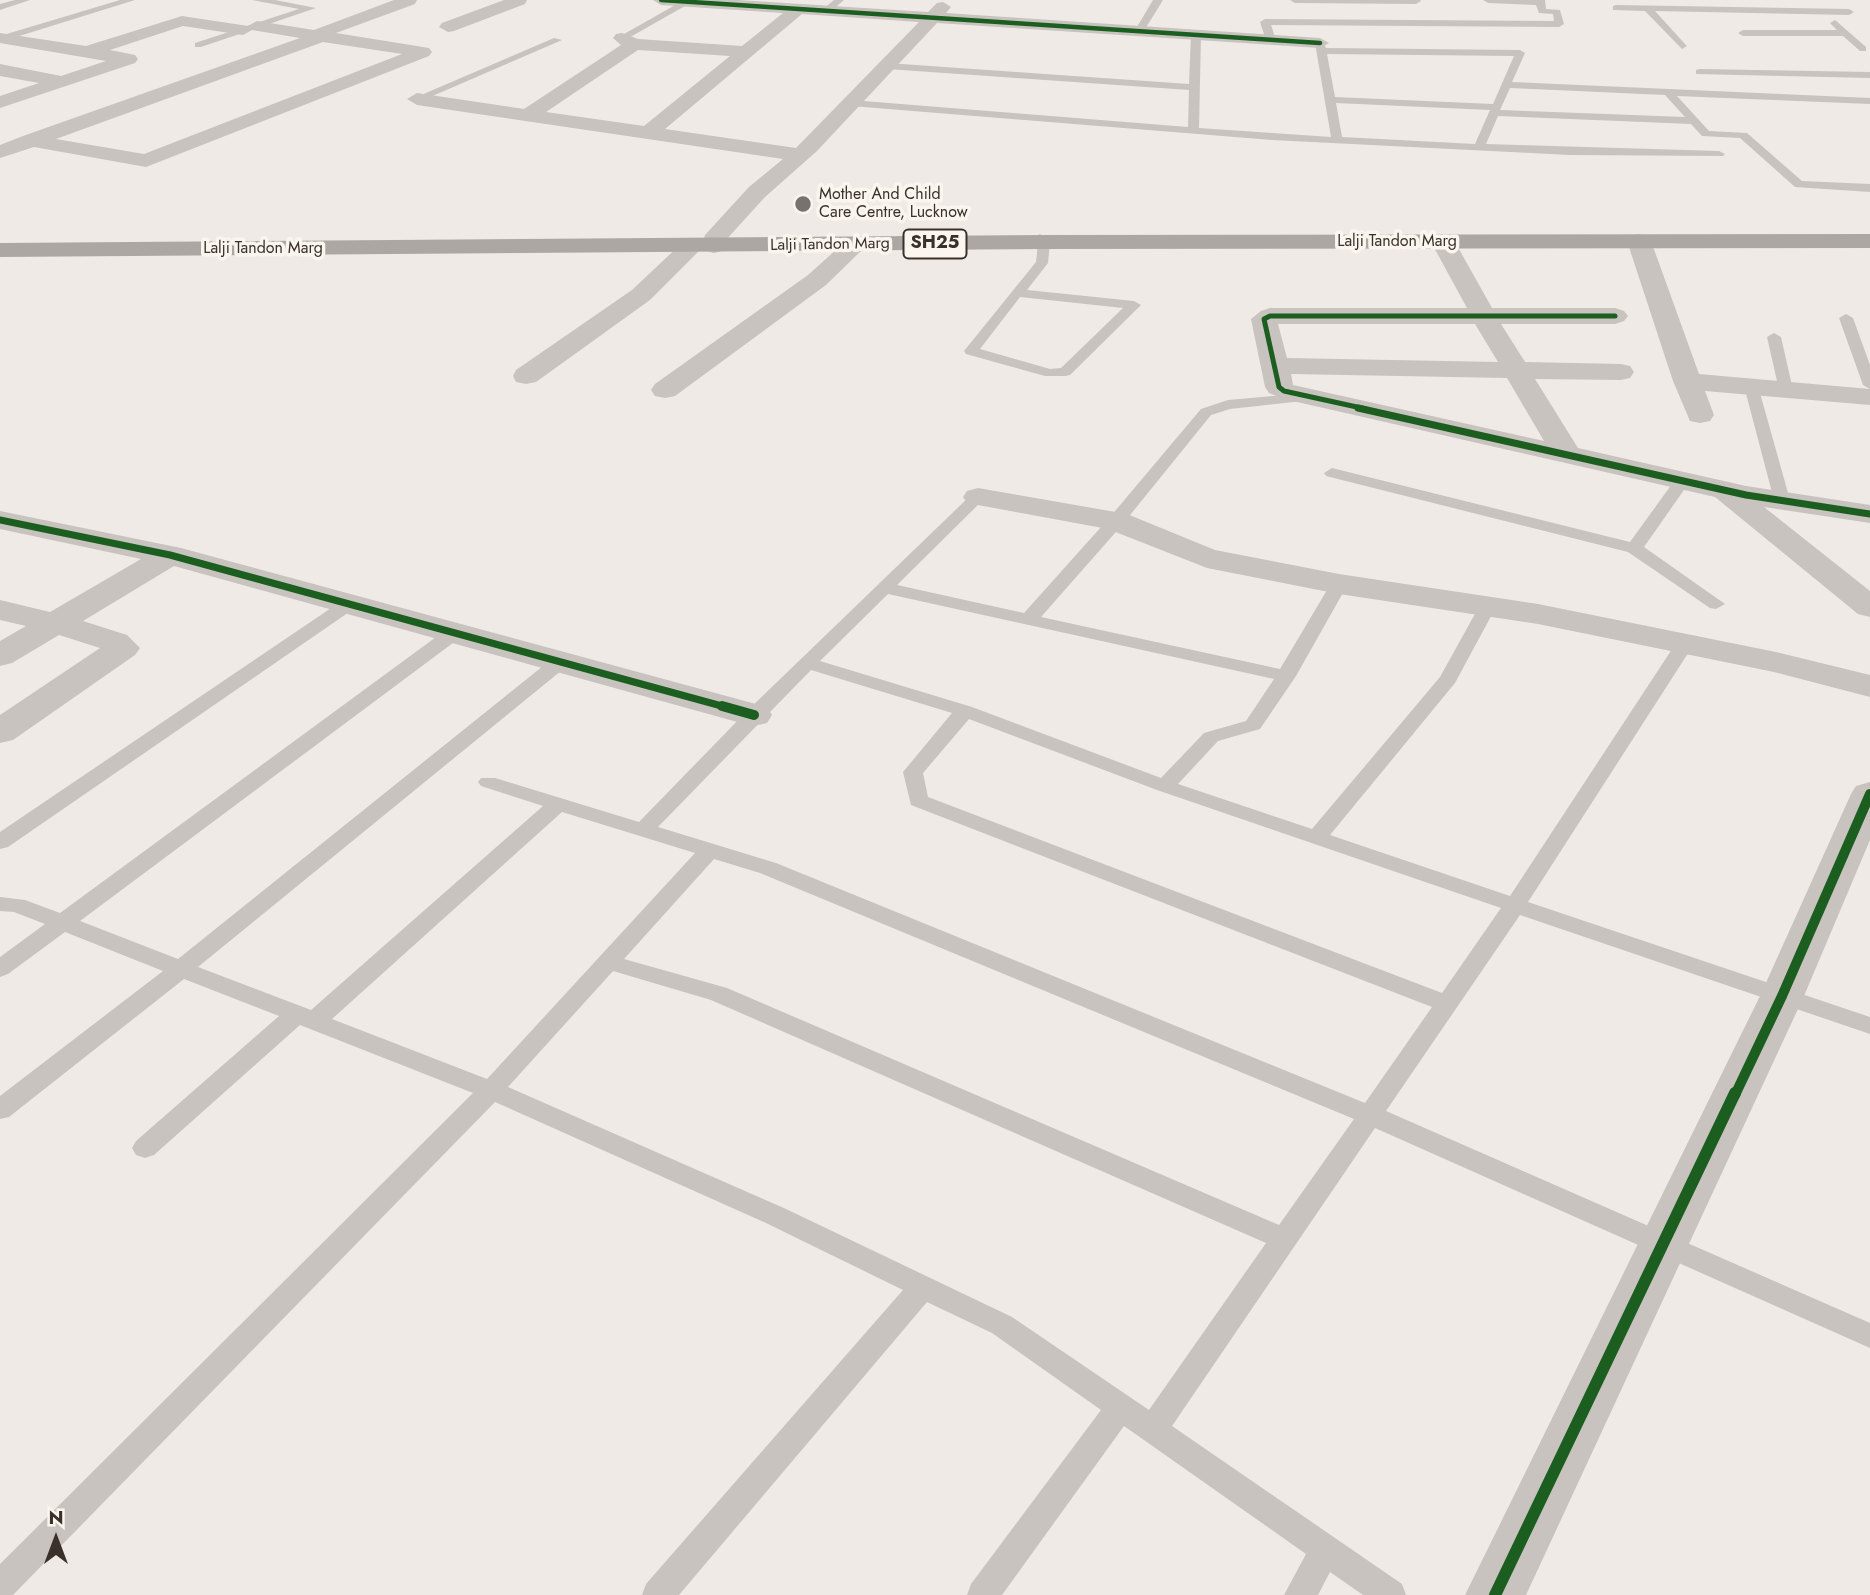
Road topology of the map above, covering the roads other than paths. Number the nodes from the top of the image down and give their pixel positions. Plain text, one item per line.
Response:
1 (25, 0) edge
2 (130, 0) edge
3 (257, 0) edge
4 (409, 0) edge
5 (519, 0) edge
6 (661, 0) edge
7 (949, 0) edge
8 (1158, 0) edge
9 (1284, 0) edge
10 (1294, 0) edge
11 (1488, 0) edge
12 (1806, 0) edge
13 (1416, 1) edge
14 (1540, 1) edge
15 (687, 2) edge
16 (1676, 4) edge
17 (832, 6) edge
18 (0, 7) edge
19 (1616, 8) dead end
20 (1647, 8) junction
21 (798, 9) junction
22 (1828, 12) junction
23 (932, 18) junction
24 (1732, 21) junction
25 (1296, 22) junction
26 (448, 27) dead end
27 (250, 28) junction
28 (1139, 32) junction
29 (1844, 33) junction
30 (319, 35) junction
31 (1196, 35) junction
32 (5, 36) edge
33 (557, 40) dead end
34 (1271, 40) junction
35 (628, 41) junction
36 (198, 45) dead end
37 (1682, 46) dead end
38 (1320, 47) junction
39 (1755, 47) dead end
40 (1863, 49) dead end
41 (746, 51) junction
42 (87, 52) junction
43 (887, 65) junction
44 (0, 70) edge
45 (1700, 72) dead end
46 (1870, 75) edge
47 (61, 82) junction
48 (191, 83) junction
49 (1506, 85) junction
50 (1195, 87) junction
51 (232, 89) dead end
52 (1668, 92) junction
53 (259, 94) dead end
54 (416, 99) joint
55 (300, 100) junction
56 (1330, 100) junction
57 (1870, 101) edge
58 (0, 102) edge
59 (851, 103) junction
60 (1495, 110) junction
61 (528, 115) junction
62 (1694, 121) junction
63 (1193, 130) junction
64 (648, 133) junction
65 (30, 140) junction
66 (1337, 140) junction
67 (1479, 147) junction
68 (0, 152) edge
69 (1718, 154) dead end
70 (800, 155) junction
71 (1870, 188) edge
72 (1870, 238) edge
73 (1593, 239) junction
74 (1042, 240) junction
75 (1639, 241) junction
76 (1443, 242) junction
77 (706, 244) junction
78 (855, 245) junction
79 (0, 247) edge
80 (1017, 293) junction
81 (1615, 316) dead end
82 (1484, 317) junction
83 (1846, 318) dead end
84 (1774, 337) dead end
85 (1276, 366) junction
86 (1516, 371) junction
87 (1621, 372) dead end
88 (526, 376) dead end
89 (1687, 381) junction
90 (1870, 385) edge
91 (1751, 386) junction
92 (665, 390) dead end
93 (1786, 390) junction
94 (1307, 397) junction
95 (1870, 397) edge
96 (1700, 415) dead end
97 (1566, 453) junction
98 (1332, 473) dead end
99 (1683, 480) junction
100 (1722, 489) junction
101 (978, 498) joint
102 (1782, 500) junction
103 (1870, 514) edge
104 (0, 520) edge
105 (1116, 521) junction
106 (1634, 548) junction
107 (170, 555) junction
108 (1339, 584) junction
109 (885, 588) junction
110 (349, 604) junction
111 (1716, 604) dead end
112 (1488, 607) junction
113 (1870, 607) edge
114 (0, 610) edge
115 (1030, 618) junction
116 (55, 623) junction
117 (454, 633) junction
118 (1685, 644) junction
119 (0, 656) edge
120 (560, 662) junction
121 (807, 663) junction
122 (1286, 676) junction
123 (1870, 686) edge
124 (965, 711) junction
125 (754, 715) junction
126 (0, 732) edge
127 (488, 782) dead end
128 (1164, 786) junction
129 (1870, 794) edge
130 (557, 805) junction
131 (644, 829) junction
132 (1317, 837) junction
133 (0, 842) edge
134 (710, 850) junction
135 (0, 904) edge
136 (1515, 905) junction
137 (63, 923) junction
138 (608, 962) junction
139 (0, 969) edge
140 (181, 969) junction
141 (1782, 996) junction
142 (1447, 1004) junction
143 (306, 1018) junction
144 (1870, 1026) edge
145 (491, 1090) junction
146 (0, 1110) edge
147 (1370, 1115) junction
148 (145, 1148) dead end
149 (1284, 1239) junction
150 (1663, 1245) junction
151 (923, 1287) junction
152 (1870, 1336) edge
153 (1121, 1408) junction
154 (1152, 1430) junction
155 (1325, 1551) junction
156 (0, 1586) edge
157 (659, 1595) edge
158 (983, 1595) edge
159 (1300, 1595) edge
160 (1390, 1595) edge
161 (1496, 1595) edge

1 - 18 lane
2 - 32 lane
3 - 27 lane
4 - 30 street
5 - 26 street
6 - 15 street
7 - 23 street
8 - 28 lane
9 - 25 lane
10 - 13 lane
11 - 14 lane
12 - 22 lane
14 - 25 lane
15 - 21 street
15 - 35 lane
16 - 20 lane
16 - 24 lane
17 - 21 street
17 - 23 street
19 - 20 lane
20 - 37 lane
21 - 41 street
22 - 24 lane
22 - 29 lane
23 - 28 street
23 - 43 street
24 - 29 lane
24 - 39 lane
25 - 34 lane
27 - 30 street
27 - 36 lane
27 - 42 street
28 - 31 street
29 - 40 lane
30 - 48 street
30 - 55 street
31 - 34 street
31 - 50 lane
32 - 42 street
33 - 54 lane
34 - 38 street
35 - 41 street
35 - 61 street
38 - 49 lane
38 - 56 lane
41 - 64 street
42 - 47 street
43 - 50 lane
43 - 59 street
44 - 47 street
45 - 46 lane
47 - 58 street
48 - 51 street
48 - 65 street
49 - 52 lane
49 - 60 lane
50 - 63 lane
52 - 57 lane
52 - 62 lane
53 - 55 street
54 - 61 street
55 - 65 street
56 - 60 lane
56 - 66 lane
59 - 63 lane
59 - 70 street
60 - 62 lane
60 - 67 lane
61 - 64 street
62 - 71 lane
63 - 66 lane
64 - 70 street
65 - 68 street
66 - 67 lane
67 - 69 lane
70 - 77 street
72 - 73 main road, Lalji Tandon Marg / SH25
72 - 75 main road, Lalji Tandon Marg / SH25
73 - 74 main road, Lalji Tandon Marg / SH25
73 - 75 main road, Lalji Tandon Marg / SH25
73 - 76 main road, Lalji Tandon Marg / SH25
74 - 76 main road, Lalji Tandon Marg / SH25
74 - 77 main road, Lalji Tandon Marg / SH25
74 - 78 main road, Lalji Tandon Marg / SH25
74 - 80 lane
75 - 89 street
76 - 82 street
77 - 78 main road, Lalji Tandon Marg / SH25
77 - 79 main road, Lalji Tandon Marg / SH25
77 - 88 street
78 - 92 street
80 - 80 lane
81 - 82 street
82 - 85 street
82 - 86 street
83 - 90 lane
84 - 93 lane
85 - 86 street
85 - 94 street
86 - 87 street
86 - 97 street
89 - 91 street
89 - 96 street
91 - 93 street
91 - 102 lane
93 - 95 street
94 - 97 street
94 - 105 lane
97 - 99 street
98 - 106 lane
99 - 100 street
99 - 106 lane
100 - 102 street
100 - 113 street
101 - 105 street
101 - 109 lane
102 - 103 street
104 - 107 street
105 - 108 street
105 - 115 lane
106 - 111 lane
107 - 110 street
107 - 116 street
108 - 112 street
108 - 122 lane
109 - 115 lane
109 - 121 lane
110 - 117 street
110 - 133 lane
112 - 118 street
112 - 132 lane
114 - 116 street
115 - 122 lane
116 - 119 street
116 - 126 street
117 - 120 street
117 - 137 lane
118 - 123 street
118 - 136 lane
120 - 125 street
120 - 140 lane
121 - 124 lane
121 - 125 lane
122 - 128 lane
124 - 128 lane
124 - 142 lane
125 - 131 lane
127 - 130 lane
128 - 132 lane
129 - 141 street
130 - 131 lane
130 - 143 lane
131 - 134 lane
132 - 136 lane
134 - 138 lane
134 - 147 lane
135 - 137 lane
136 - 141 lane
136 - 142 lane
137 - 139 lane
137 - 140 lane
138 - 145 lane
138 - 149 lane
140 - 143 lane
140 - 146 lane
141 - 144 lane
141 - 150 street
142 - 147 lane
143 - 145 lane
143 - 148 lane
145 - 151 lane
145 - 156 lane
147 - 149 lane
147 - 150 lane
149 - 154 lane
150 - 152 lane
150 - 161 street
151 - 153 lane
151 - 157 lane
153 - 154 lane
153 - 158 lane
154 - 155 lane
155 - 159 lane
155 - 160 lane

